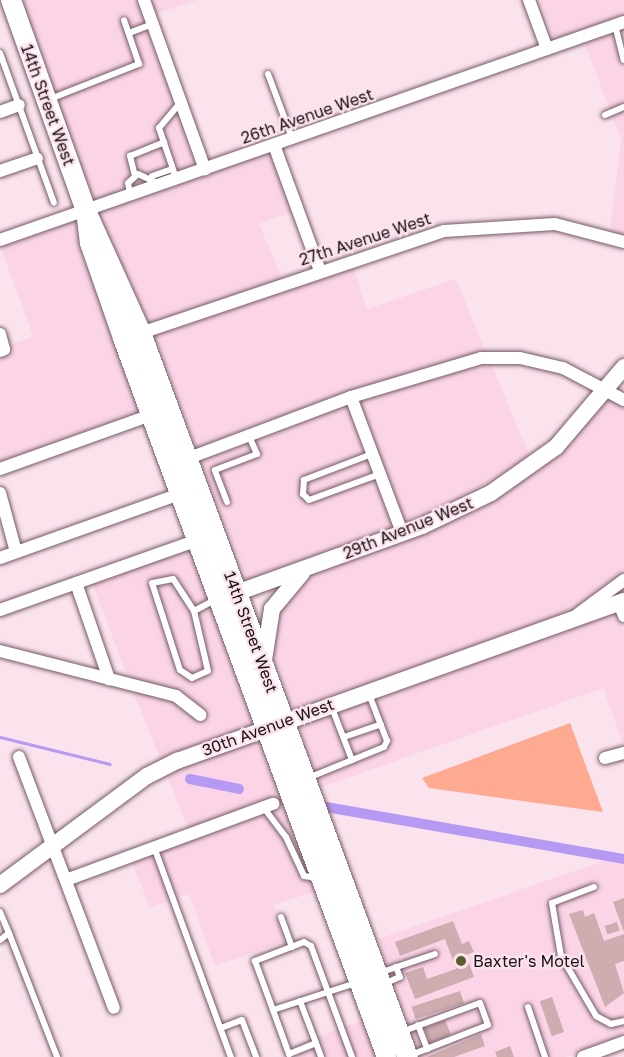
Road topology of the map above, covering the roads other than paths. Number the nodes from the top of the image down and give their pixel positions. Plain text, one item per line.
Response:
1 (11, 0) edge
2 (144, 0) edge
3 (529, 0) edge
4 (124, 20) dead end
5 (153, 24) junction
6 (619, 24) edge
7 (129, 33) junction
8 (622, 44) edge
9 (547, 49) junction
10 (0, 53) edge
11 (624, 60) edge
12 (268, 74) dead end
13 (46, 100) junction
14 (181, 102) junction
15 (19, 105) junction
16 (624, 107) edge
17 (0, 112) edge
18 (605, 115) dead end
19 (292, 139) junction
20 (164, 142) junction
21 (274, 145) junction
22 (37, 158) junction
23 (205, 169) junction
24 (0, 171) edge
25 (174, 174) junction
26 (135, 176) junction
27 (156, 180) junction
28 (130, 195) junction
29 (54, 203) dead end
30 (86, 211) junction
31 (0, 240) edge
32 (624, 242) edge
33 (320, 271) junction
34 (0, 334) edge
35 (132, 336) junction
36 (0, 351) edge
37 (624, 367) edge
38 (608, 387) junction
39 (351, 398) junction
40 (624, 400) edge
41 (151, 415) junction
42 (249, 436) junction
43 (372, 453) junction
44 (179, 462) junction
45 (0, 469) edge
46 (380, 474) junction
47 (0, 494) edge
48 (180, 494) junction
49 (227, 502) dead end
50 (402, 533) junction
51 (206, 537) junction
52 (16, 552) junction
53 (0, 558) edge
54 (310, 566) junction
55 (624, 580) edge
56 (76, 583) junction
57 (228, 596) junction
58 (622, 606) edge
59 (0, 610) edge
60 (194, 611) junction
61 (565, 623) junction
62 (0, 651) edge
63 (264, 667) junction
64 (109, 679) junction
65 (368, 691) junction
66 (330, 704) junction
67 (200, 715) dead end
68 (275, 723) junction
69 (381, 724) junction
70 (344, 737) junction
71 (624, 753) edge
72 (19, 758) dead end
73 (606, 758) dead end
74 (352, 760) junction
75 (306, 779) junction
76 (268, 806) joint
77 (296, 837) junction
78 (52, 845) junction
79 (154, 847) junction
80 (66, 879) junction
81 (0, 885) edge
82 (594, 887) dead end
83 (0, 912) edge
84 (281, 917) dead end
85 (9, 933) junction
86 (0, 939) edge
87 (292, 947) junction
88 (435, 954) dead end
89 (396, 967) junction
90 (372, 980) junction
91 (328, 992) junction
92 (300, 1002) junction
93 (528, 1007) dead end
94 (114, 1008) dead end
95 (273, 1011) junction
96 (624, 1021) edge
97 (418, 1025) junction
98 (221, 1028) junction
99 (399, 1033) junction
100 (624, 1042) edge
101 (316, 1043) junction
102 (427, 1049) junction
103 (57, 1057) edge
104 (231, 1057) edge
105 (256, 1057) edge
106 (321, 1057) edge
107 (352, 1057) edge
108 (387, 1057) edge
109 (407, 1057) edge
110 (545, 1057) edge
111 (583, 1057) edge

1 - 13 main road, 14th Street West
2 - 5 street
3 - 9 street
4 - 7 lane
5 - 7 lane
5 - 14 street
6 - 8 lane
6 - 9 street, 26th Avenue West
7 - 13 lane
8 - 11 lane
9 - 19 street, 26th Avenue West
10 - 15 lane
12 - 19 lane
13 - 30 main road, 14th Street West
14 - 20 lane
14 - 23 street
15 - 17 street
15 - 22 lane
16 - 18 lane
19 - 21 street, 26th Avenue West
20 - 25 lane
20 - 26 lane
21 - 23 street, 26th Avenue West
21 - 33 street
22 - 24 street
22 - 29 lane
23 - 25 street, 26th Avenue West
25 - 27 street, 26th Avenue West
26 - 27 lane
26 - 28 lane
27 - 28 street, 26th Avenue West
28 - 30 street, 26th Avenue West
30 - 31 street, 26th Avenue West
30 - 35 main road, 14th Street West
32 - 33 street, 27th Avenue West
33 - 35 street, 27th Avenue West
34 - 36 street
35 - 41 main road, 14th Street West
35 - 44 main road, 14th Street West
37 - 38 street, 29th Avenue West
38 - 39 street
38 - 40 street
38 - 50 street, 29th Avenue West
39 - 42 street
39 - 43 street
41 - 44 main road, 14th Street West
41 - 45 street
42 - 44 street
42 - 49 lane
43 - 46 street
43 - 46 lane
44 - 48 main road, 14th Street West
44 - 51 main road, 14th Street West
46 - 50 street
47 - 52 street
48 - 51 main road, 14th Street West
48 - 52 street
50 - 54 street, 29th Avenue West
51 - 56 street
51 - 57 main road, 14th Street West
52 - 53 street
54 - 57 street, 29th Avenue West
54 - 63 street
55 - 61 street, 30th Avenue West
56 - 59 street
56 - 64 street
57 - 60 lane
57 - 63 main road, 14th Street West
57 - 68 main road, 14th Street West
58 - 61 street, 30th Avenue West
60 - 60 lane
61 - 65 street, 30th Avenue West
62 - 64 street
63 - 68 main road, 14th Street West
64 - 67 street
65 - 66 street, 30th Avenue West
65 - 69 lane
66 - 68 street, 30th Avenue West
66 - 70 lane
68 - 75 main road, 14th Street West
68 - 77 main road, 14th Street West
68 - 78 street, 30th Avenue West
69 - 70 lane
69 - 74 lane
70 - 74 lane
71 - 73 street
72 - 78 street
74 - 75 lane
75 - 90 main road, 14th Street West
76 - 77 lane
76 - 79 street
77 - 90 main road, 14th Street West
78 - 80 street
78 - 81 street, 30th Avenue West
79 - 80 street
79 - 98 lane
80 - 94 street
82 - 96 lane
83 - 85 lane
84 - 87 lane
85 - 86 lane
85 - 103 lane
87 - 91 lane
87 - 95 lane
88 - 89 lane
89 - 90 lane
89 - 90 lane
90 - 91 lane
90 - 99 main road, 14th Street West
90 - 108 main road, 14th Street West
91 - 92 lane
91 - 107 lane
92 - 95 lane
92 - 101 lane
93 - 110 lane
95 - 101 lane
97 - 99 lane
97 - 102 lane
97 - 102 lane
98 - 104 lane
98 - 105 lane
99 - 109 main road, 14th Street West
100 - 111 street
101 - 106 lane
102 - 109 lane

